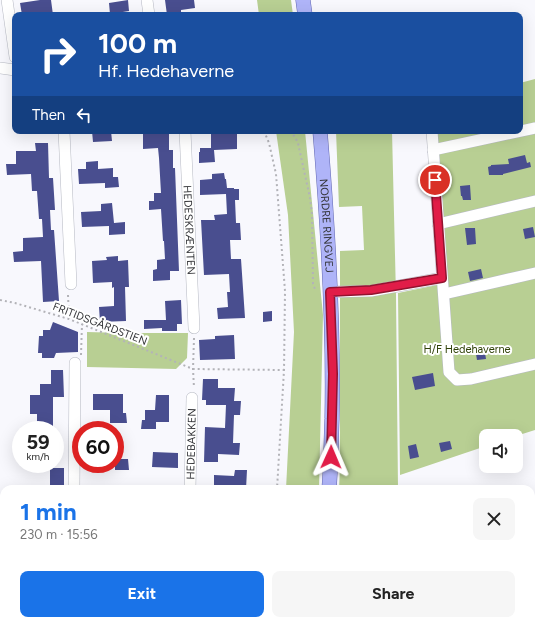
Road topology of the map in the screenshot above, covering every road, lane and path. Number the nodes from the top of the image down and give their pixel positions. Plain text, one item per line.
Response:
1 (7, 0) edge
2 (147, 0) edge
3 (303, 0) edge
4 (149, 12) edge
5 (305, 12) edge
6 (12, 36) edge
7 (0, 68) edge
8 (12, 70) edge
9 (535, 128) edge
10 (523, 131) edge
11 (64, 134) edge
12 (185, 134) edge
13 (265, 134) edge
14 (292, 134) edge
15 (320, 134) edge
16 (432, 134) edge
17 (507, 134) edge
18 (433, 150) junction
19 (535, 201) edge
20 (438, 224) junction
21 (535, 273) edge
22 (442, 278) junction
23 (71, 284) joint
24 (330, 292) junction
25 (444, 294) junction
26 (0, 300) edge
27 (69, 319) junction
28 (82, 324) junction
29 (194, 328) joint
30 (75, 363) joint
31 (535, 364) edge
32 (193, 369) junction
33 (284, 370) junction
34 (192, 398) joint
35 (74, 485) edge
36 (190, 485) edge
37 (277, 485) edge
38 (329, 485) edge

1 - 6 street
2 - 4 street
3 - 5 main road
7 - 8 street
9 - 10 street
11 - 23 street
12 - 29 street, HEDESKRÆNTEN
13 - 33 path
14 - 24 path
15 - 24 main road, NORDRE RINGVEJ
16 - 18 street
17 - 18 street
18 - 20 street
19 - 20 street
20 - 22 street
21 - 25 street
22 - 24 street
22 - 25 street
23 - 27 path
24 - 38 main road, NORDRE RINGVEJ
25 - 31 street
26 - 27 path, FRITIDSGÅRDSTIEN
27 - 28 path, FRITIDSGÅRDSTIEN
28 - 30 path
28 - 32 path, FRITIDSGÅRDSTIEN
29 - 32 path
30 - 35 street
32 - 33 path
32 - 34 path
33 - 37 path
34 - 36 street, HEDEBAKKEN

